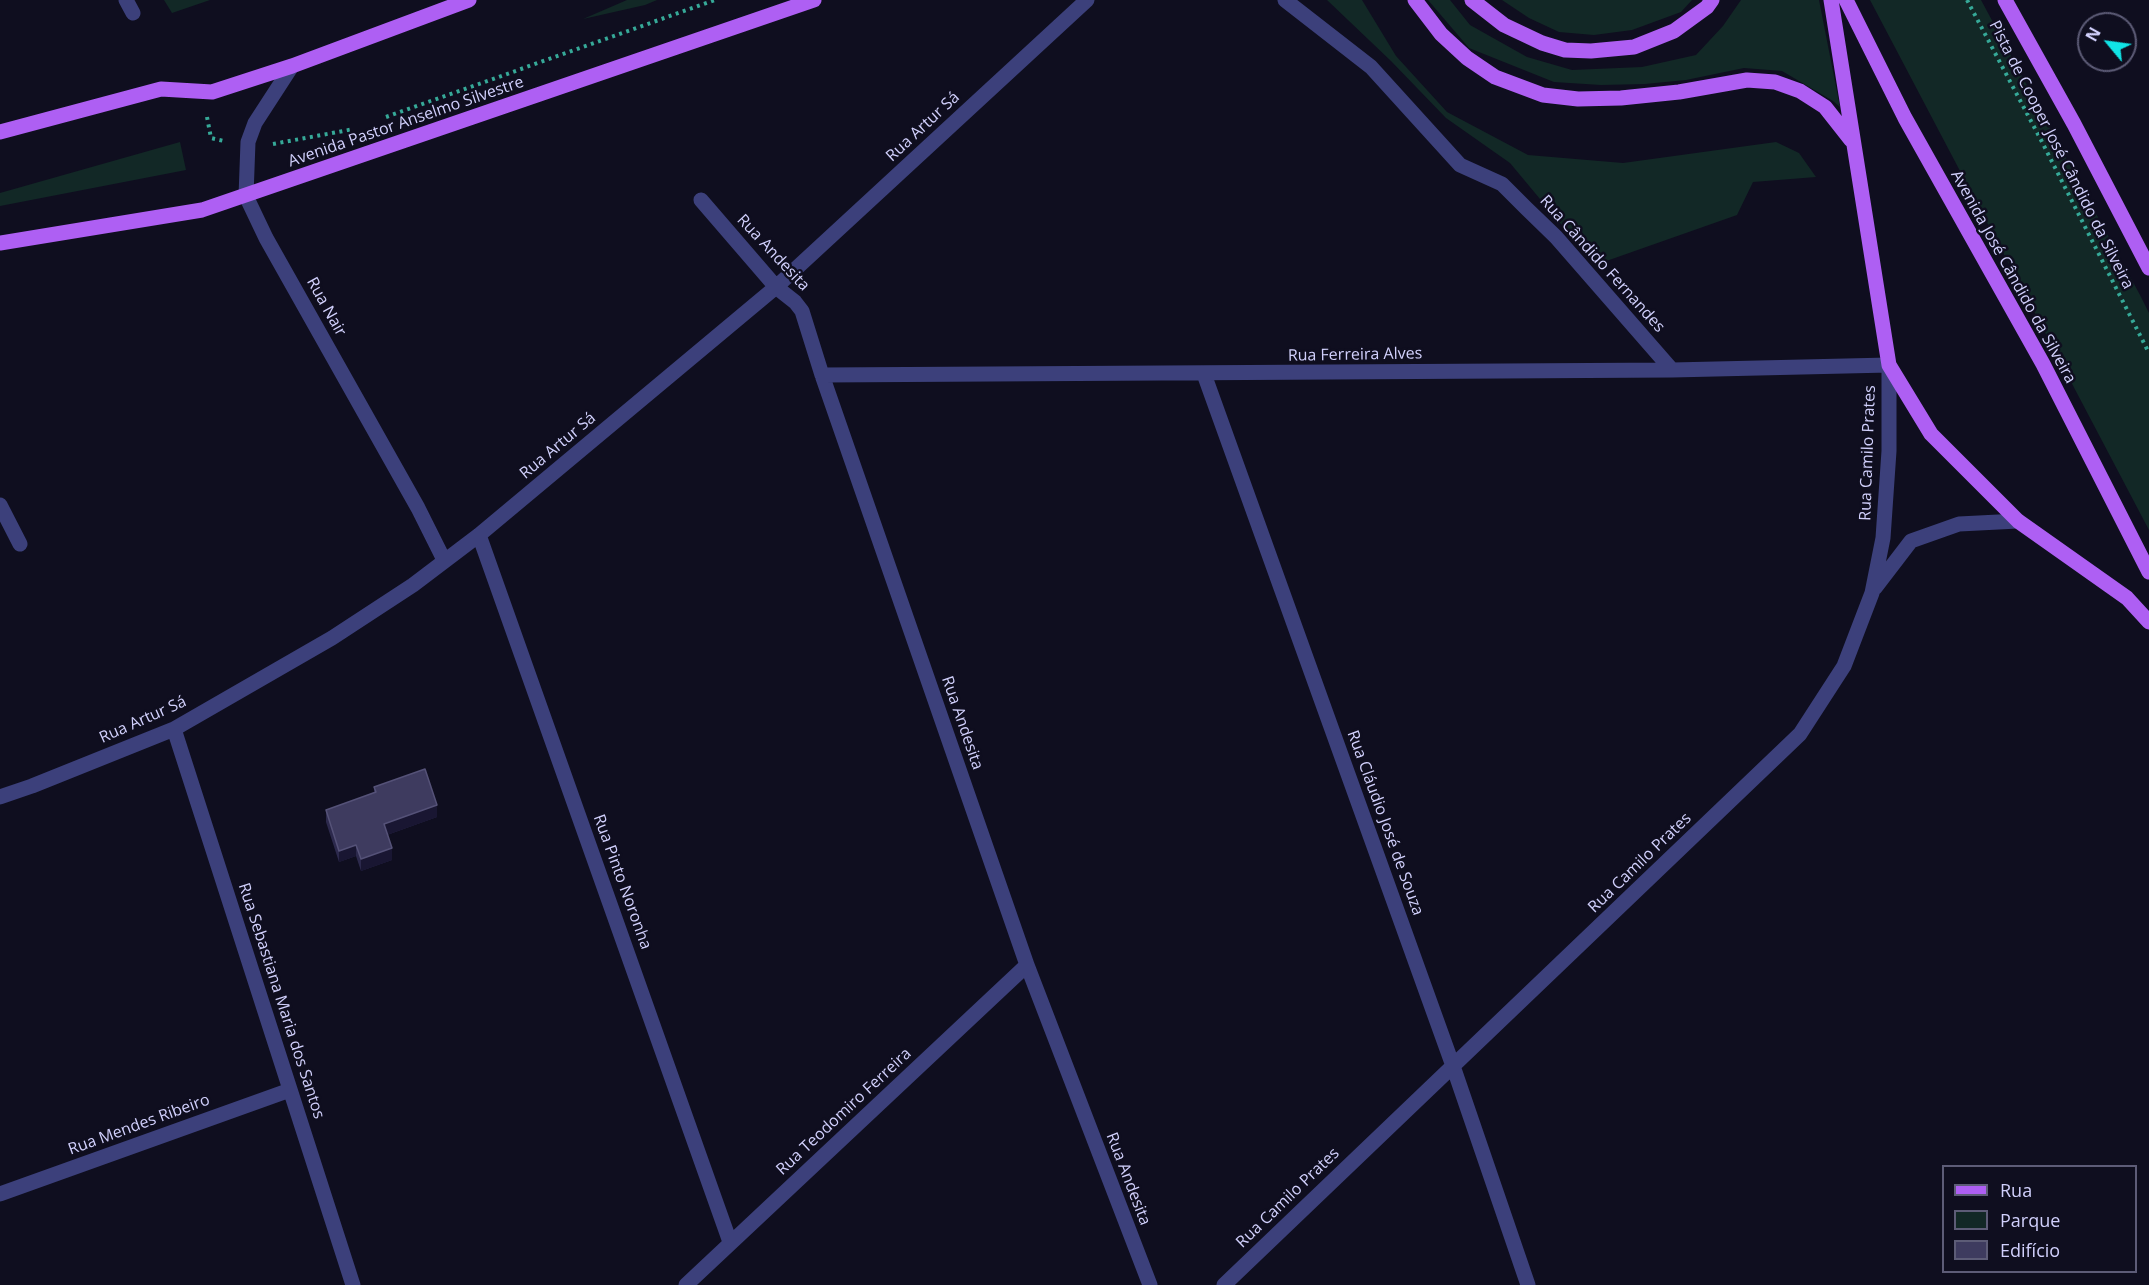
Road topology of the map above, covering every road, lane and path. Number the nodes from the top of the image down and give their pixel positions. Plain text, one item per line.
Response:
1 (469, 0) edge
2 (715, 0) edge
3 (814, 0) edge
4 (1087, 0) edge
5 (1285, 0) edge
6 (1415, 0) edge
7 (1472, 0) edge
8 (1712, 0) edge
9 (1831, 0) edge
10 (1846, 0) edge
11 (1967, 0) edge
12 (2010, 4) edge
13 (292, 66) junction
14 (201, 91) junction
15 (375, 121) dead end
16 (364, 125) dead end
17 (0, 132) edge
18 (248, 142) junction
19 (1853, 142) junction
20 (246, 196) junction
21 (701, 200) dead end
22 (0, 243) edge
23 (2143, 245) edge
24 (2149, 268) edge
25 (776, 287) junction
26 (2149, 353) edge
27 (1888, 365) junction
28 (1672, 370) junction
29 (1204, 374) junction
30 (822, 375) junction
31 (0, 505) edge
32 (2018, 520) junction
33 (479, 535) junction
34 (20, 544) dead end
35 (444, 561) junction
36 (2149, 572) edge
37 (1872, 593) junction
38 (2149, 622) edge
39 (174, 729) junction
40 (0, 797) edge
41 (1028, 965) junction
42 (1453, 1066) junction
43 (290, 1090) junction
44 (0, 1194) edge
45 (730, 1242) junction
46 (353, 1285) edge
47 (687, 1285) edge
48 (1150, 1285) edge
49 (1224, 1285) edge
50 (1528, 1285) edge

1 - 13 main road
2 - 15 path
3 - 20 main road, Avenida Pastor Anselmo Silvestre
4 - 25 street, Rua Artur Sá
5 - 28 street, Rua Cândido Fernandes
6 - 19 main road
7 - 8 main road
9 - 19 main road
10 - 36 main road, Avenida José Cândido da Silveira
11 - 26 path, Pista de Cooper José Cândido da Silveira
12 - 23 main road
13 - 14 main road
13 - 18 street, Rua Nair
14 - 17 main road
14 - 18 path
16 - 18 path
18 - 20 street, Rua Nair
19 - 27 main road
20 - 22 main road, Avenida Pastor Anselmo Silvestre
20 - 35 street, Rua Nair
21 - 25 street, Rua Andesita
23 - 24 main road
25 - 30 street, Rua Andesita
25 - 33 street, Rua Artur Sá
27 - 28 street, Rua Ferreira Alves
27 - 32 main road
27 - 37 street, Rua Camilo Prates
28 - 29 street, Rua Ferreira Alves
29 - 30 street, Rua Ferreira Alves
29 - 42 street, Rua Cláudio José de Souza
30 - 41 street, Rua Andesita
31 - 34 street
32 - 37 street
32 - 38 main road
33 - 35 street, Rua Artur Sá
33 - 45 street, Rua Pinto Noronha
35 - 39 street, Rua Artur Sá
37 - 42 street, Rua Camilo Prates
39 - 40 street, Rua Artur Sá
39 - 43 street, Rua Sebastiana Maria dos Santos
41 - 45 street, Rua Teodomiro Ferreira
41 - 48 street, Rua Andesita
42 - 49 street, Rua Camilo Prates
42 - 50 street, Rua Cláudio José de Souza
43 - 44 street, Rua Mendes Ribeiro
43 - 46 street, Rua Sebastiana Maria dos Santos
45 - 47 street, Rua Teodomiro Ferreira

